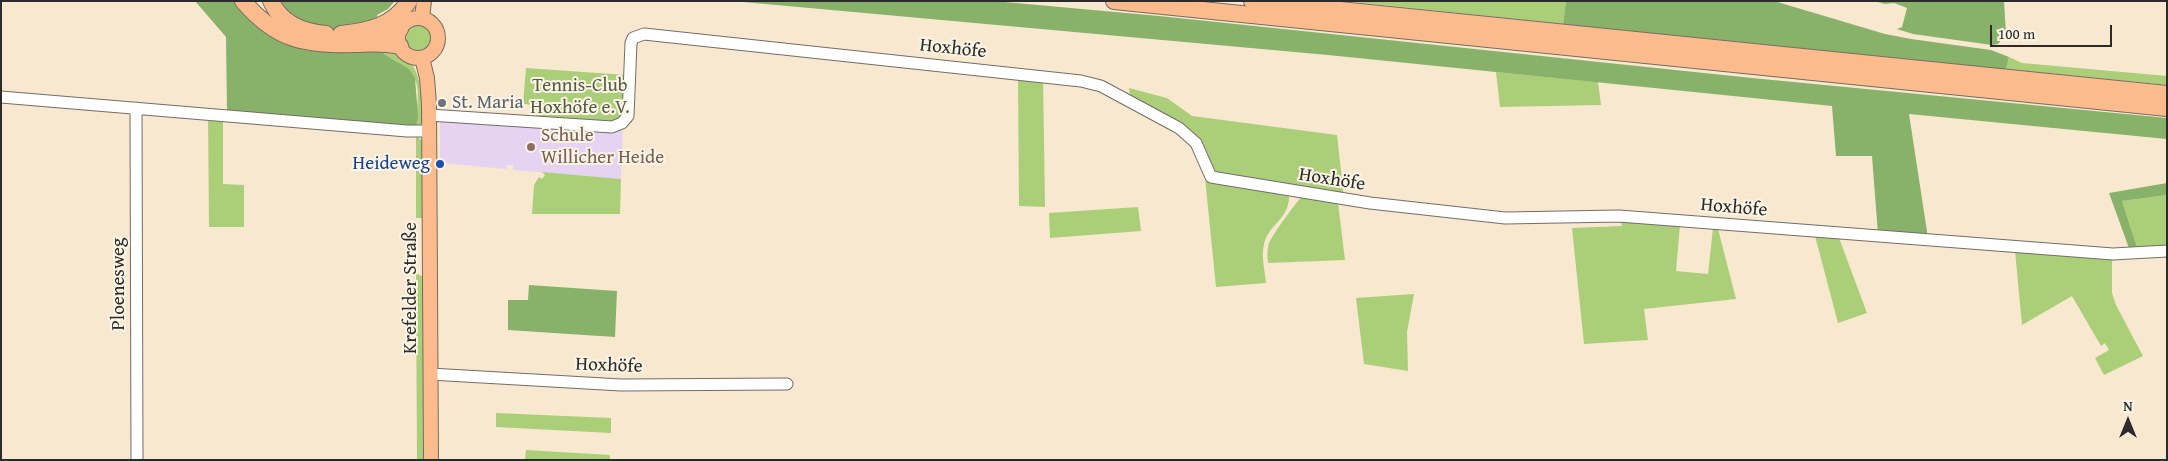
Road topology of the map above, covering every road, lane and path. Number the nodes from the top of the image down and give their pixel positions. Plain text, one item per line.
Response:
1 (243, 1) edge
2 (271, 1) edge
3 (409, 1) edge
4 (424, 1) edge
5 (1114, 1) edge
6 (1252, 1) edge
7 (422, 18) junction
8 (400, 30) junction
9 (341, 34) junction
10 (400, 46) junction
11 (422, 58) junction
12 (2167, 94) edge
13 (1, 97) edge
14 (136, 108) junction
15 (2167, 108) edge
16 (429, 115) junction
17 (430, 131) junction
18 (2167, 251) edge
19 (430, 374) junction
20 (787, 384) dead end
21 (137, 460) edge
22 (431, 460) edge

1 - 10 highway
2 - 9 highway
3 - 9 highway
4 - 7 main road
5 - 15 highway
6 - 12 highway
7 - 8 main road
7 - 11 main road
8 - 9 highway
8 - 10 main road
10 - 11 main road
11 - 16 main road, Krefelder Straße
13 - 14 street
14 - 17 street
14 - 21 street, Ploenesweg
16 - 17 main road, Krefelder Straße
16 - 18 street, Hoxhöfe
17 - 19 main road, Krefelder Straße
19 - 20 street, Hoxhöfe
19 - 22 main road, Krefelder Straße

